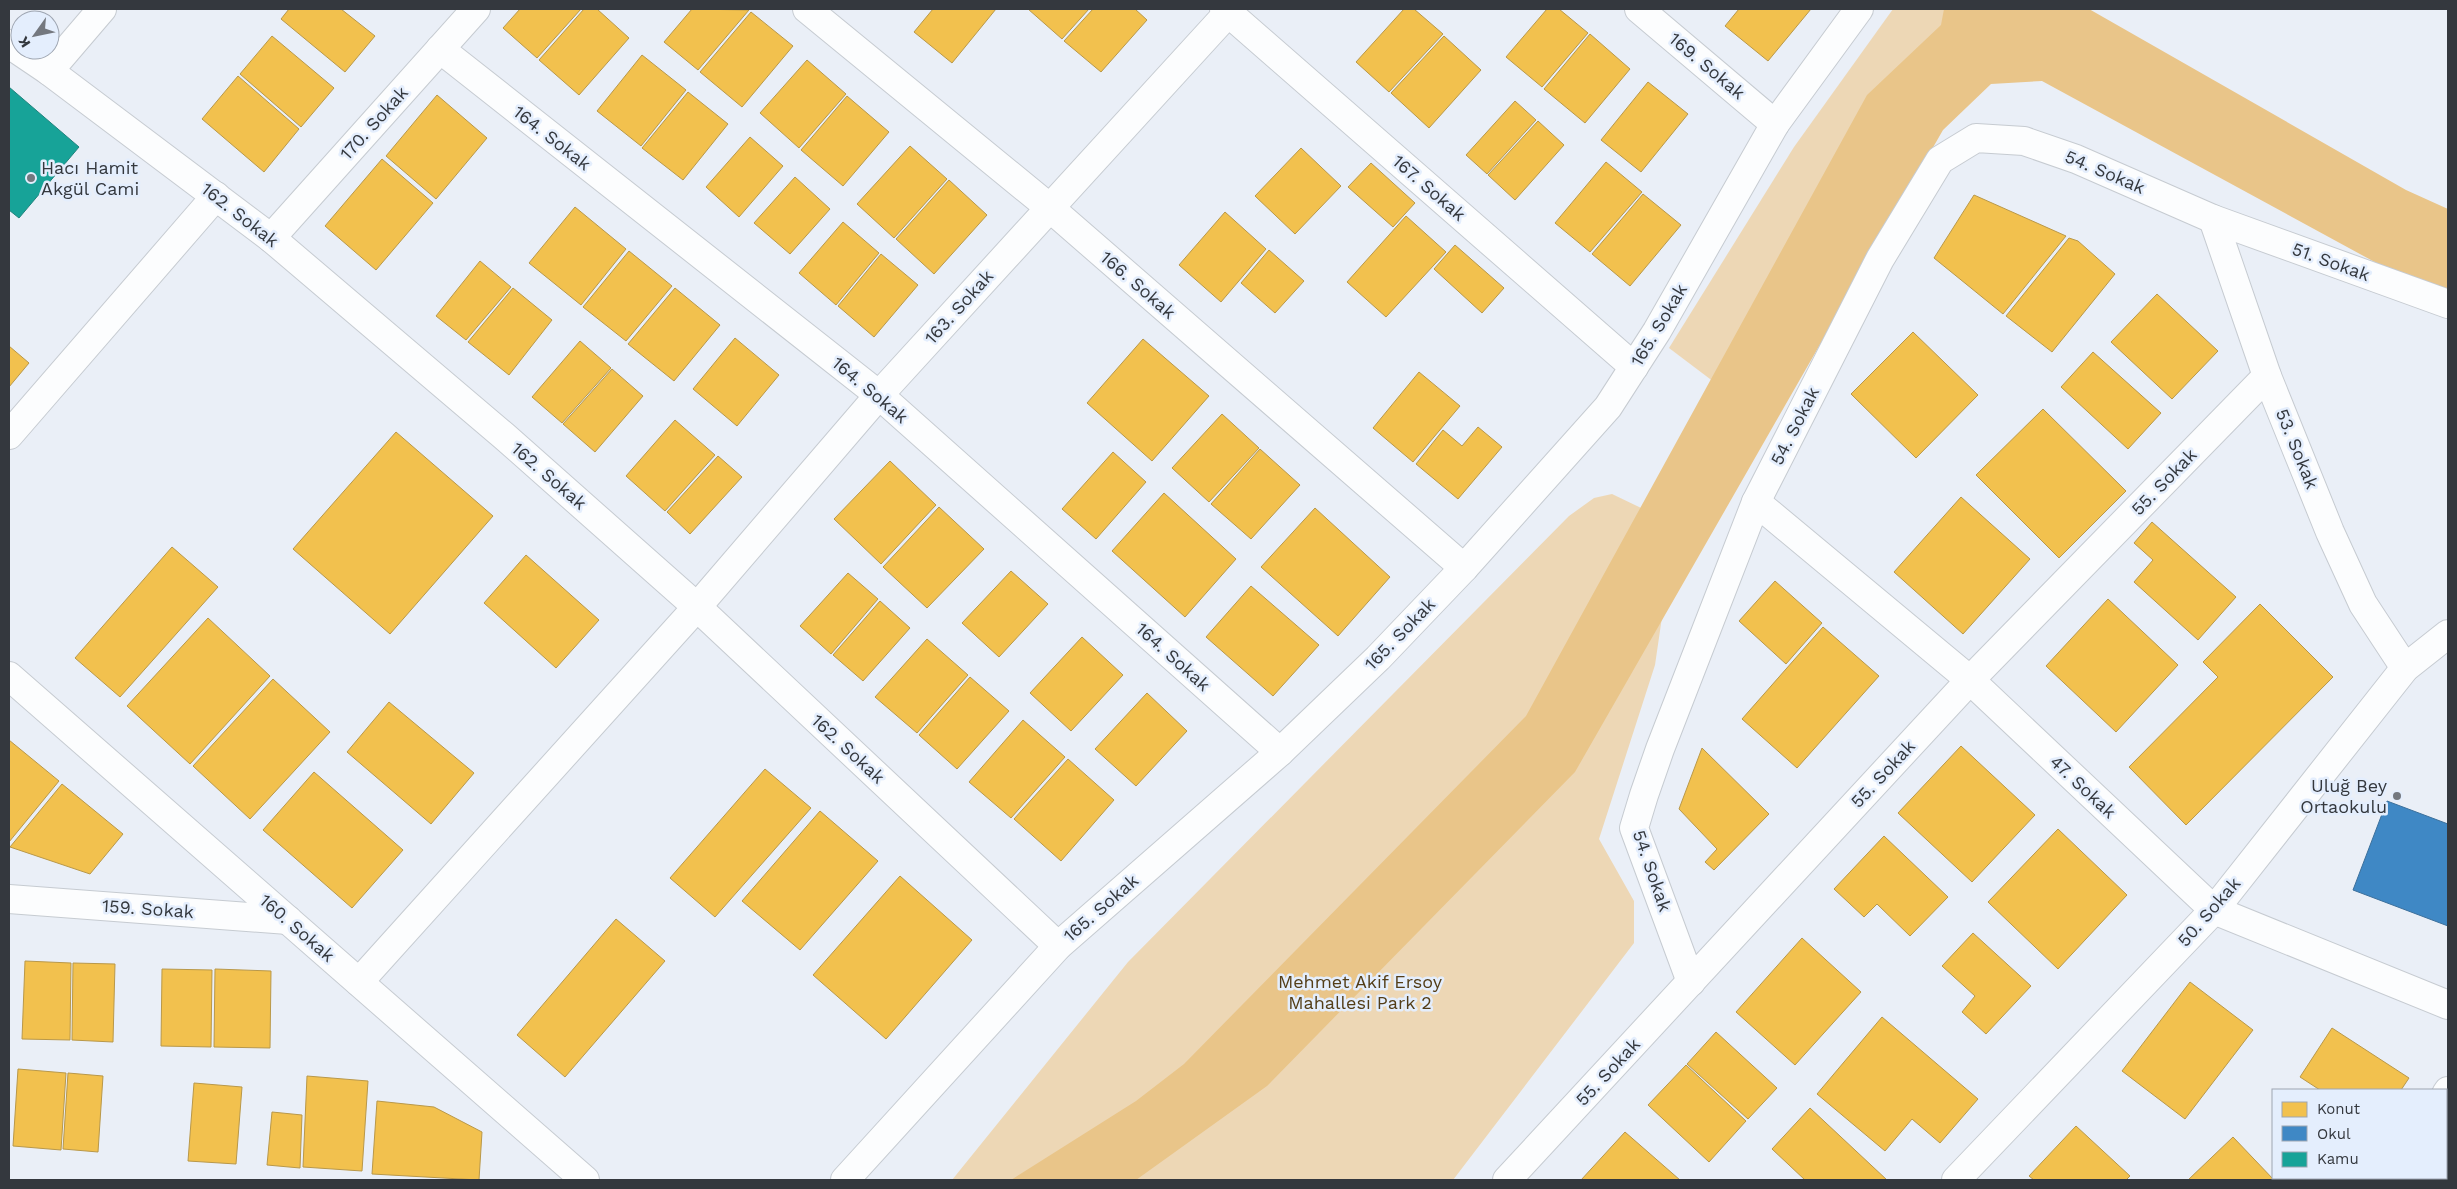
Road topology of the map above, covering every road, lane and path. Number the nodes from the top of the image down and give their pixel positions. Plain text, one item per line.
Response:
1 (102, 9) edge
2 (476, 9) edge
3 (807, 9) edge
4 (1639, 9) edge
5 (1859, 9) edge
6 (1226, 11) edge
7 (9, 44) edge
8 (440, 49) junction
9 (48, 71) junction
10 (1775, 124) junction
11 (216, 196) junction
12 (1050, 208) junction
13 (2213, 219) junction
14 (271, 238) junction
15 (2448, 304) edge
16 (1634, 367) junction
17 (2267, 376) junction
18 (879, 395) junction
19 (9, 434) edge
20 (1756, 502) junction
21 (1464, 568) junction
22 (697, 606) junction
23 (2448, 634) edge
24 (2405, 668) junction
25 (9, 676) edge
26 (1970, 680) junction
27 (1280, 752) junction
28 (9, 898) edge
29 (2214, 910) junction
30 (288, 920) junction
31 (1058, 946) junction
32 (359, 982) junction
33 (1691, 982) junction
34 (2448, 1005) edge
35 (585, 1180) edge
36 (845, 1180) edge
37 (1506, 1180) edge
38 (1956, 1180) edge

1 - 9 street
2 - 8 street, 170. Sokak
3 - 12 street, 166. Sokak
4 - 10 street, 169. Sokak
5 - 10 street, 165. Sokak
6 - 12 street, 163. Sokak
6 - 16 street, 167. Sokak
7 - 9 street, 162. Sokak
8 - 14 street, 170. Sokak
8 - 18 street, 164. Sokak
9 - 11 street, 162. Sokak
10 - 16 street, 165. Sokak
11 - 14 street, 162. Sokak
11 - 19 street
12 - 18 street, 163. Sokak
12 - 21 street, 166. Sokak
13 - 15 street, 51. Sokak
13 - 17 street, 53. Sokak
13 - 20 street, 54. Sokak
14 - 22 street, 162. Sokak
16 - 21 street, 165. Sokak
17 - 24 street, 53. Sokak
17 - 26 street, 55. Sokak
18 - 22 street, 163. Sokak
18 - 27 street, 164. Sokak
20 - 26 street, 47. Sokak
20 - 33 street, 54. Sokak
21 - 27 street, 165. Sokak
22 - 31 street, 162. Sokak
22 - 32 street, 163. Sokak
23 - 24 street, 50. Sokak
24 - 29 street, 50. Sokak
25 - 30 street, 160. Sokak
26 - 29 street, 47. Sokak
26 - 33 street, 55. Sokak
27 - 31 street, 165. Sokak
28 - 30 street, 159. Sokak
29 - 34 street, 47. Sokak
29 - 38 street, 50. Sokak
30 - 32 street, 160. Sokak
31 - 36 street, 165. Sokak
32 - 35 street, 160. Sokak
33 - 37 street, 55. Sokak

